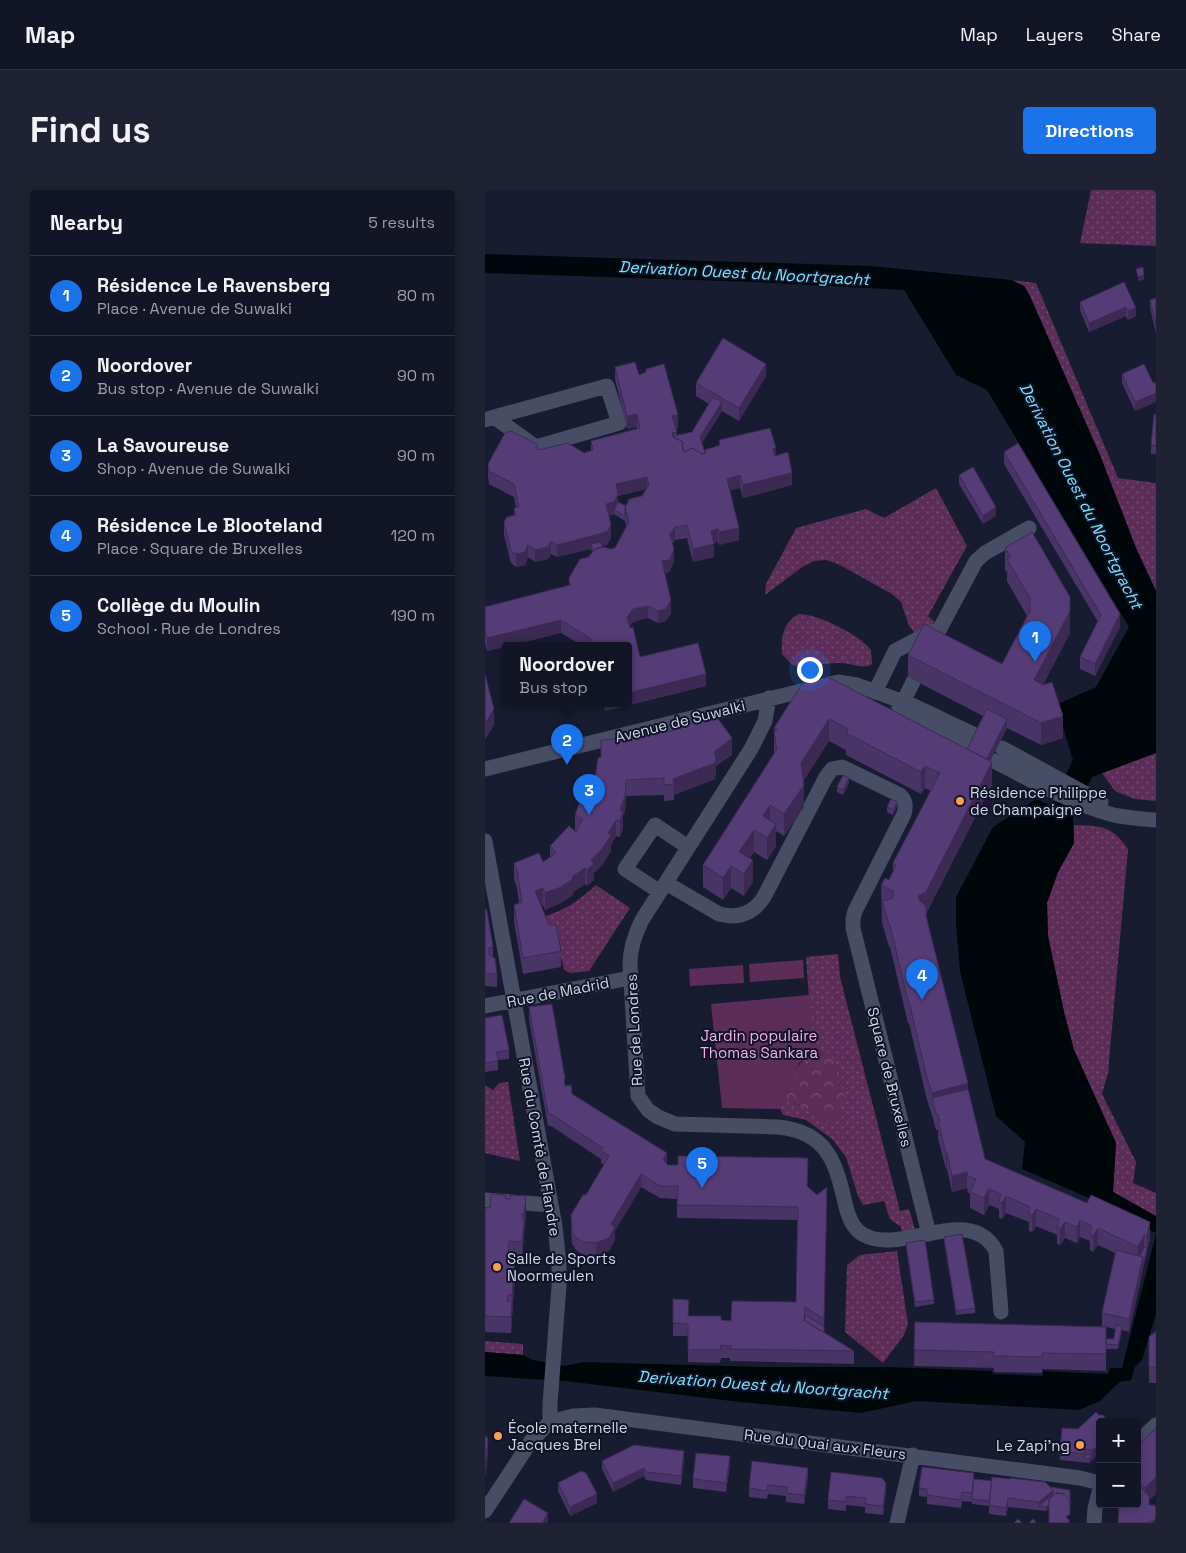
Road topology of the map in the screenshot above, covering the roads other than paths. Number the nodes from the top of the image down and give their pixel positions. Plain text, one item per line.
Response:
1 (489, 419) edge
2 (1029, 528) dead end
3 (941, 626) junction
4 (929, 649) edge
5 (914, 680) edge
6 (875, 692) junction
7 (769, 698) junction
8 (902, 705) junction
9 (972, 741) edge
10 (998, 755) dead end
11 (485, 769) edge
12 (1156, 820) edge
13 (485, 841) edge
14 (688, 847) junction
15 (663, 887) junction
16 (630, 978) junction
17 (513, 1001) junction
18 (485, 1006) edge
19 (485, 1200) edge
20 (551, 1205) junction
21 (929, 1234) junction
22 (1001, 1312) dead end
23 (550, 1422) junction
24 (1156, 1425) edge
25 (1141, 1439) edge
26 (913, 1455) junction
27 (1096, 1482) edge
28 (1096, 1504) edge
29 (485, 1511) edge
30 (897, 1523) edge
31 (1094, 1523) edge

1 - 1 street
2 - 3 street
3 - 4 street
3 - 6 street
5 - 8 street
6 - 7 street, Avenue de Suwalki
6 - 8 street, Avenue de Suwalki
7 - 11 street, Avenue de Suwalki
7 - 14 street, Rue de Londres
8 - 9 street, Avenue de Suwalki
10 - 12 street
13 - 17 street, Rue du Comté de Flandre
14 - 15 street, Rue de Londres
14 - 15 street
15 - 16 street, Rue de Londres
15 - 21 street, Square de Bruxelles
16 - 17 street, Rue de Madrid
16 - 21 street, Rue de Londres
17 - 18 street, Rue de Madrid
17 - 20 street, Rue du Comté de Flandre
19 - 20 street
20 - 23 street, Rue du Comté de Flandre
21 - 22 street
23 - 26 street, Rue du Quai aux Fleurs
23 - 29 street
24 - 25 street
26 - 27 street, Rue du Quai aux Fleurs
26 - 30 street
28 - 31 street

